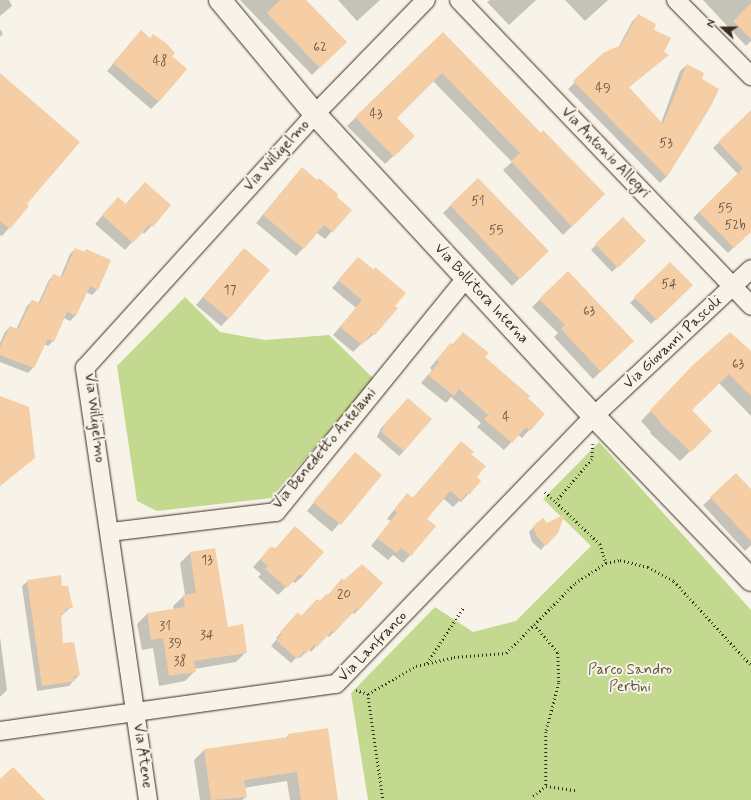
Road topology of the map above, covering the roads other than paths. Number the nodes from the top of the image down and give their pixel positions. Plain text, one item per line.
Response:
1 (220, 0) edge
2 (426, 0) edge
3 (459, 0) edge
4 (676, 0) edge
5 (751, 76) edge
6 (315, 114) junction
7 (751, 269) edge
8 (466, 278) junction
9 (732, 288) junction
10 (751, 306) edge
11 (594, 416) junction
12 (110, 532) junction
13 (751, 580) edge
14 (135, 711) junction
15 (0, 730) edge
16 (148, 800) edge

1 - 6 street, Via Bollitora Interna
2 - 6 street
3 - 9 street, Via Antonio Allegri
4 - 5 street
6 - 8 street, Via Bollitora Interna
6 - 12 street, Via Wiligelmo
7 - 9 street, Via Giovanni Pascoli
8 - 11 street, Via Bollitora Interna
8 - 12 street, Via Benedetto Antelami
9 - 10 street, Via Antonio Allegri
9 - 11 street, Via Giovanni Pascoli
11 - 13 street, Via Bollitora Interna
11 - 14 street, Via Lanfranco
12 - 14 street, Via Wiligelmo
14 - 15 street, Via Lanfranco
14 - 16 street, Via Atene

